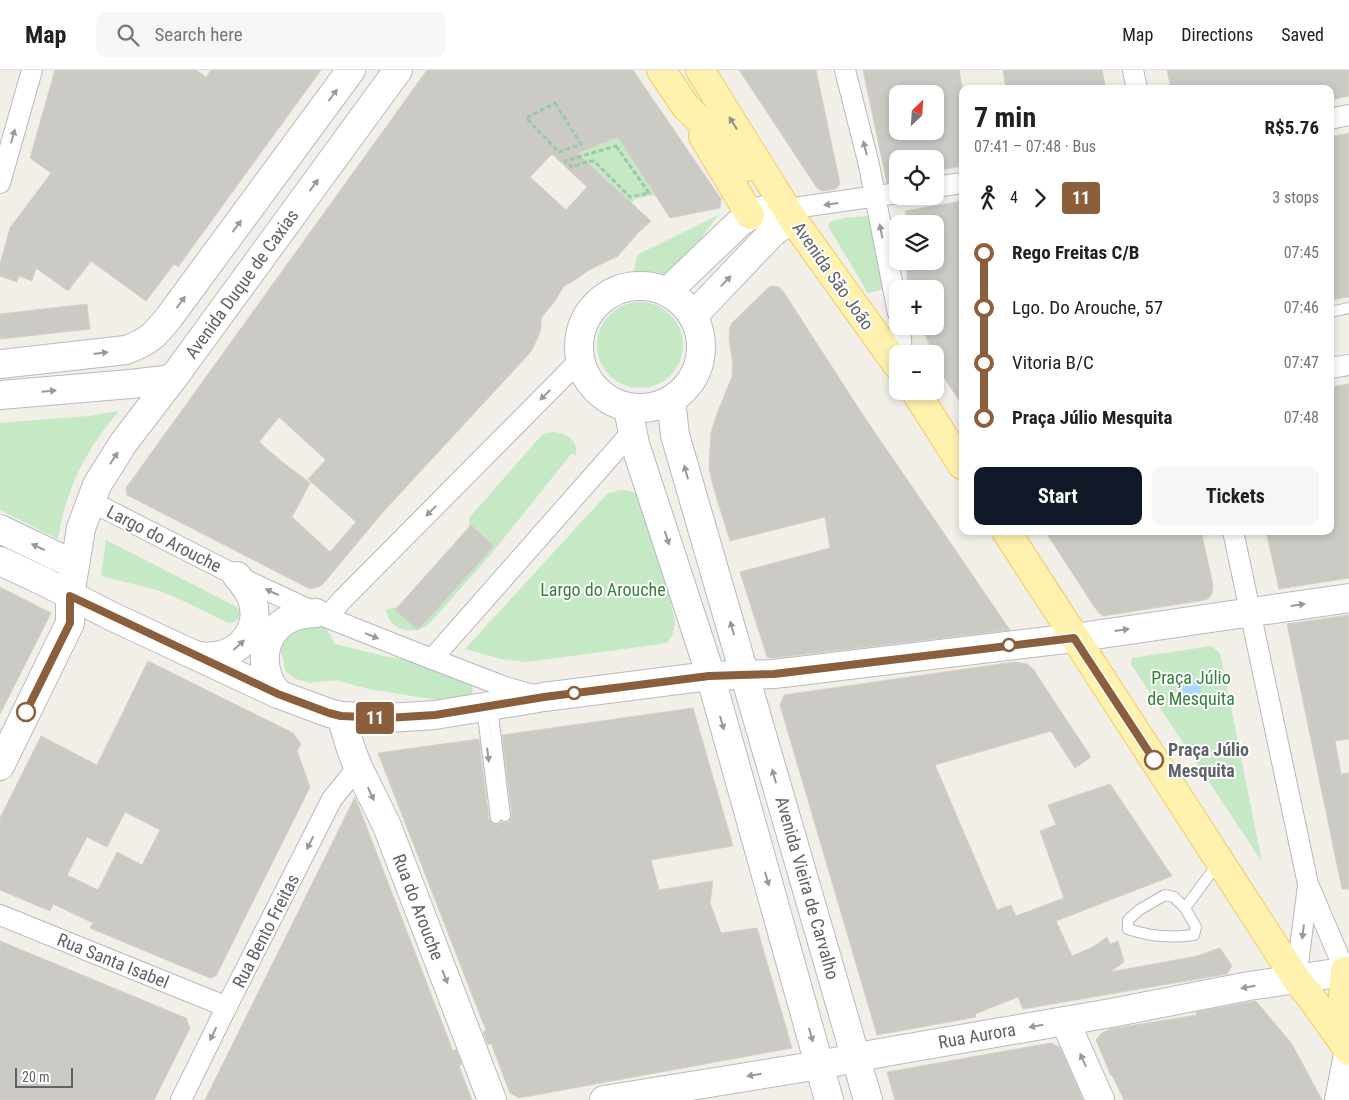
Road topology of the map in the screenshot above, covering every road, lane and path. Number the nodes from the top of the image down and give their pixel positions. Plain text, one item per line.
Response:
1 (32, 70) edge
2 (352, 70) edge
3 (398, 70) edge
4 (661, 70) edge
5 (700, 70) edge
6 (845, 70) edge
7 (1133, 70) edge
8 (1136, 85) edge
9 (686, 107) junction
10 (1349, 115) edge
11 (1334, 118) edge
12 (581, 144) joint
13 (565, 161) joint
14 (0, 183) edge
15 (959, 184) edge
16 (944, 186) edge
17 (889, 194) edge
18 (874, 196) junction
19 (750, 215) junction
20 (790, 215) junction
21 (265, 253) junction
22 (208, 265) junction
23 (891, 280) edge
24 (667, 292) junction
25 (1349, 308) edge
26 (1334, 311) edge
27 (692, 316) junction
28 (152, 338) junction
29 (889, 353) edge
30 (580, 361) junction
31 (0, 364) edge
32 (1349, 365) edge
33 (1334, 367) edge
34 (174, 377) junction
35 (0, 395) edge
36 (671, 400) junction
37 (921, 400) edge
38 (630, 419) junction
39 (959, 460) edge
40 (90, 501) junction
41 (0, 530) edge
42 (1009, 535) edge
43 (1234, 535) edge
44 (0, 561) edge
45 (75, 565) junction
46 (237, 576) junction
47 (70, 596) junction
48 (1349, 598) edge
49 (1250, 612) junction
50 (321, 615) junction
51 (1074, 638) junction
52 (194, 655) junction
53 (432, 659) junction
54 (745, 675) junction
55 (709, 676) junction
56 (278, 694) junction
57 (544, 697) junction
58 (487, 706) junction
59 (341, 716) junction
60 (0, 766) edge
61 (358, 766) junction
62 (500, 817) dead end
63 (1220, 862) junction
64 (1308, 884) junction
65 (1185, 908) junction
66 (0, 914) edge
67 (1347, 971) edge
68 (1296, 979) junction
69 (227, 1007) junction
70 (1066, 1021) junction
71 (1346, 1046) edge
72 (856, 1058) junction
73 (820, 1065) junction
74 (181, 1100) edge
75 (492, 1100) edge
76 (604, 1100) edge
77 (829, 1100) edge
78 (868, 1100) edge
79 (1100, 1100) edge
80 (1340, 1100) edge

14 -> 1 street
22 -> 2 street
21 -> 3 street, Avenida Duque de Caxias
4 - 9 main road, Avenida São João
20 -> 5 main road, Avenida São João
18 -> 6 street
7 - 8 street
9 - 19 main road
9 - 20 main road, Avenida São João
10 - 11 street
12 - 12 path
13 - 13 path
15 - 16 street
17 - 18 street
18 -> 20 street
23 -> 18 street
19 - 20 street
19 - 24 street
27 -> 20 street
20 - 29 main road, Avenida São João
21 - 22 street
21 - 34 street, Avenida Duque de Caxias
28 -> 22 street
24 - 27 street
24 - 30 street
25 - 26 lane
27 - 36 street
31 -> 28 street
28 - 34 street
30 - 38 street
30 -> 50 street
32 - 33 street
35 -> 34 street
40 -> 34 street, Avenida Duque de Caxias
36 - 38 street
54 -> 36 street
37 - 39 main road
38 - 53 street
38 -> 55 street
40 - 45 street, Largo do Arouche
40 - 46 street, Largo do Arouche
45 -> 41 street
42 - 51 main road
43 - 49 street
44 - 47 street, Largo do Arouche
45 - 47 street, Largo do Arouche
50 -> 46 street, Largo do Arouche
52 -> 46 street
47 - 52 street, Largo do Arouche
47 - 60 street
49 -> 48 street
51 -> 49 street
49 - 64 street
50 -> 53 street, Largo do Arouche
50 - 56 street
51 - 54 street, Largo do Arouche
51 - 63 main road
52 - 56 street, Largo do Arouche
53 - 57 street, Largo do Arouche
54 - 55 street, Largo do Arouche
72 -> 54 street, Avenida Vieira de Carvalho
55 - 57 street, Largo do Arouche
55 -> 73 street, Avenida Vieira de Carvalho
56 - 59 street, Largo do Arouche
57 - 58 street, Largo do Arouche
58 - 59 street, Largo do Arouche
58 - 62 lane
59 - 61 street, Rua do Arouche
61 -> 69 street, Rua Bento Freitas
61 -> 75 street, Rua do Arouche
63 - 65 lane
63 - 68 main road
64 - 67 street
64 -> 68 street
65 - 65 lane
66 - 69 street, Rua Santa Isabel
67 - 68 street, Rua Aurora
67 - 71 main road
68 -> 70 street, Rua Aurora
68 - 71 main road
69 -> 74 street, Rua Bento Freitas
70 -> 72 street, Rua Aurora
79 -> 70 street
71 - 80 street
72 - 73 street, Rua Aurora
72 - 78 street, Avenida Vieira de Carvalho
73 -> 76 street, Rua Aurora
73 - 77 street, Avenida Vieira de Carvalho

